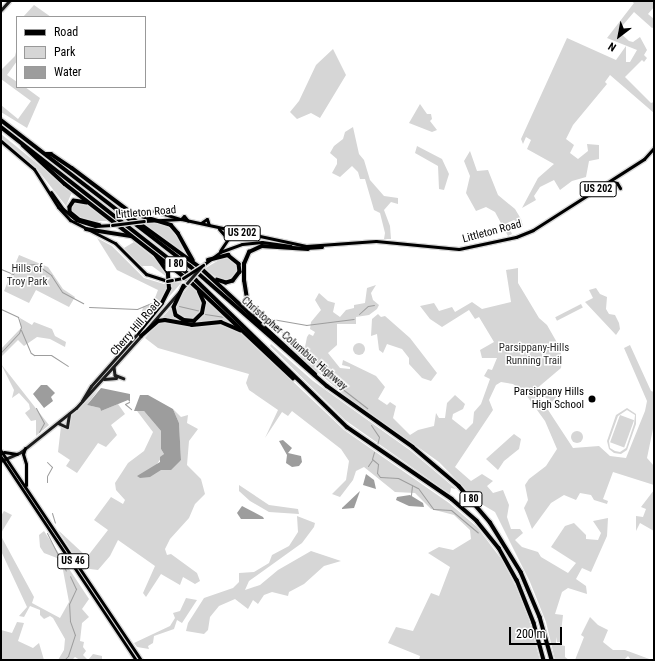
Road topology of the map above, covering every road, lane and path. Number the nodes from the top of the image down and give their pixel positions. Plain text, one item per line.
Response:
1 (9, 1) edge
2 (1, 10) edge
3 (1, 120) edge
4 (1, 127) edge
5 (1, 141) edge
6 (21, 142) junction
7 (654, 148) edge
8 (45, 154) junction
9 (610, 181) junction
10 (45, 185) junction
11 (620, 188) dead end
12 (110, 203) junction
13 (180, 219) junction
14 (153, 220) junction
15 (112, 222) junction
16 (199, 223) junction
17 (99, 225) junction
18 (210, 226) junction
19 (216, 227) junction
20 (86, 229) junction
21 (136, 239) junction
22 (334, 244) junction
23 (308, 249) junction
24 (152, 251) junction
25 (212, 257) junction
26 (208, 260) junction
27 (196, 264) junction
28 (203, 265) junction
29 (208, 274) junction
30 (192, 283) junction
31 (186, 284) junction
32 (261, 321) junction
33 (140, 334) junction
34 (264, 350) junction
35 (115, 366) junction
36 (116, 378) dead end
37 (123, 378) dead end
38 (101, 380) junction
39 (327, 386) junction
40 (318, 400) junction
41 (82, 402) junction
42 (69, 414) junction
43 (57, 424) junction
44 (25, 448) junction
45 (1, 450) edge
46 (18, 454) junction
47 (24, 458) junction
48 (3, 459) edge
49 (26, 489) junction
50 (55, 526) dead end
51 (53, 531) junction
52 (136, 660) edge
53 (141, 660) edge
54 (544, 660) edge
55 (552, 660) edge

1 - 2 main road
3 - 8 highway, Christopher Columbus Highway / I 80
4 - 6 highway, Christopher Columbus Highway / I 80
5 - 10 main road, Littleton Road / US 202
6 - 15 highway
6 - 40 highway, Christopher Columbus Highway / I 80
7 - 9 main road, Littleton Road / US 202
8 - 12 highway, Christopher Columbus Highway / I 80
8 - 14 highway
9 - 11 main road
9 - 22 main road, Littleton Road / US 202
10 - 17 main road, Littleton Road / US 202
10 - 20 main road, Littleton Road / US 202
12 - 27 highway
12 - 39 highway, Christopher Columbus Highway / I 80
13 - 14 main road, Littleton Road / US 202
13 - 14 main road
13 - 16 main road, Littleton Road / US 202
14 - 15 main road, Littleton Road / US 202, bridge
14 - 27 highway
15 - 17 main road, Littleton Road / US 202
15 - 17 highway
15 - 21 highway
16 - 18 main road, Littleton Road / US 202
16 - 18 main road
18 - 19 main road, Littleton Road / US 202
19 - 22 main road, Littleton Road / US 202
19 - 25 main road
20 - 21 highway
20 - 28 main road, Littleton Road / US 202, bridge
21 - 24 highway
22 - 23 main road, Littleton Road / US 202
23 - 25 main road, Littleton Road / US 202
23 - 32 highway
24 - 30 highway
24 - 33 highway
25 - 26 main road, Littleton Road / US 202
26 - 28 main road, Littleton Road / US 202
26 - 29 highway
27 - 29 highway
28 - 31 main road, Cherry Hill Road, bridge
29 - 32 highway
30 - 31 highway
30 - 34 highway
31 - 33 main road, Cherry Hill Road
32 - 39 highway
33 - 34 highway
33 - 35 main road, Cherry Hill Road
33 - 41 main road, Cherry Hill Road
34 - 40 highway
35 - 37 main road
35 - 38 main road, Cherry Hill Road
36 - 38 main road
38 - 41 main road, Cherry Hill Road
39 - 55 highway, Christopher Columbus Highway / I 80
40 - 54 highway, Christopher Columbus Highway / I 80
41 - 42 main road, Cherry Hill Road
42 - 43 main road, Cherry Hill Road
42 - 43 main road
43 - 44 main road, Cherry Hill Road
44 - 46 main road, Cherry Hill Road
44 - 47 main road
45 - 46 main road
45 - 48 main road, US 46
46 - 47 main road
46 - 48 main road, Cherry Hill Road
47 - 49 main road
48 - 49 main road, US 46
48 - 52 main road, US 46
49 - 51 main road, US 46
50 - 51 main road
51 - 53 main road, US 46

